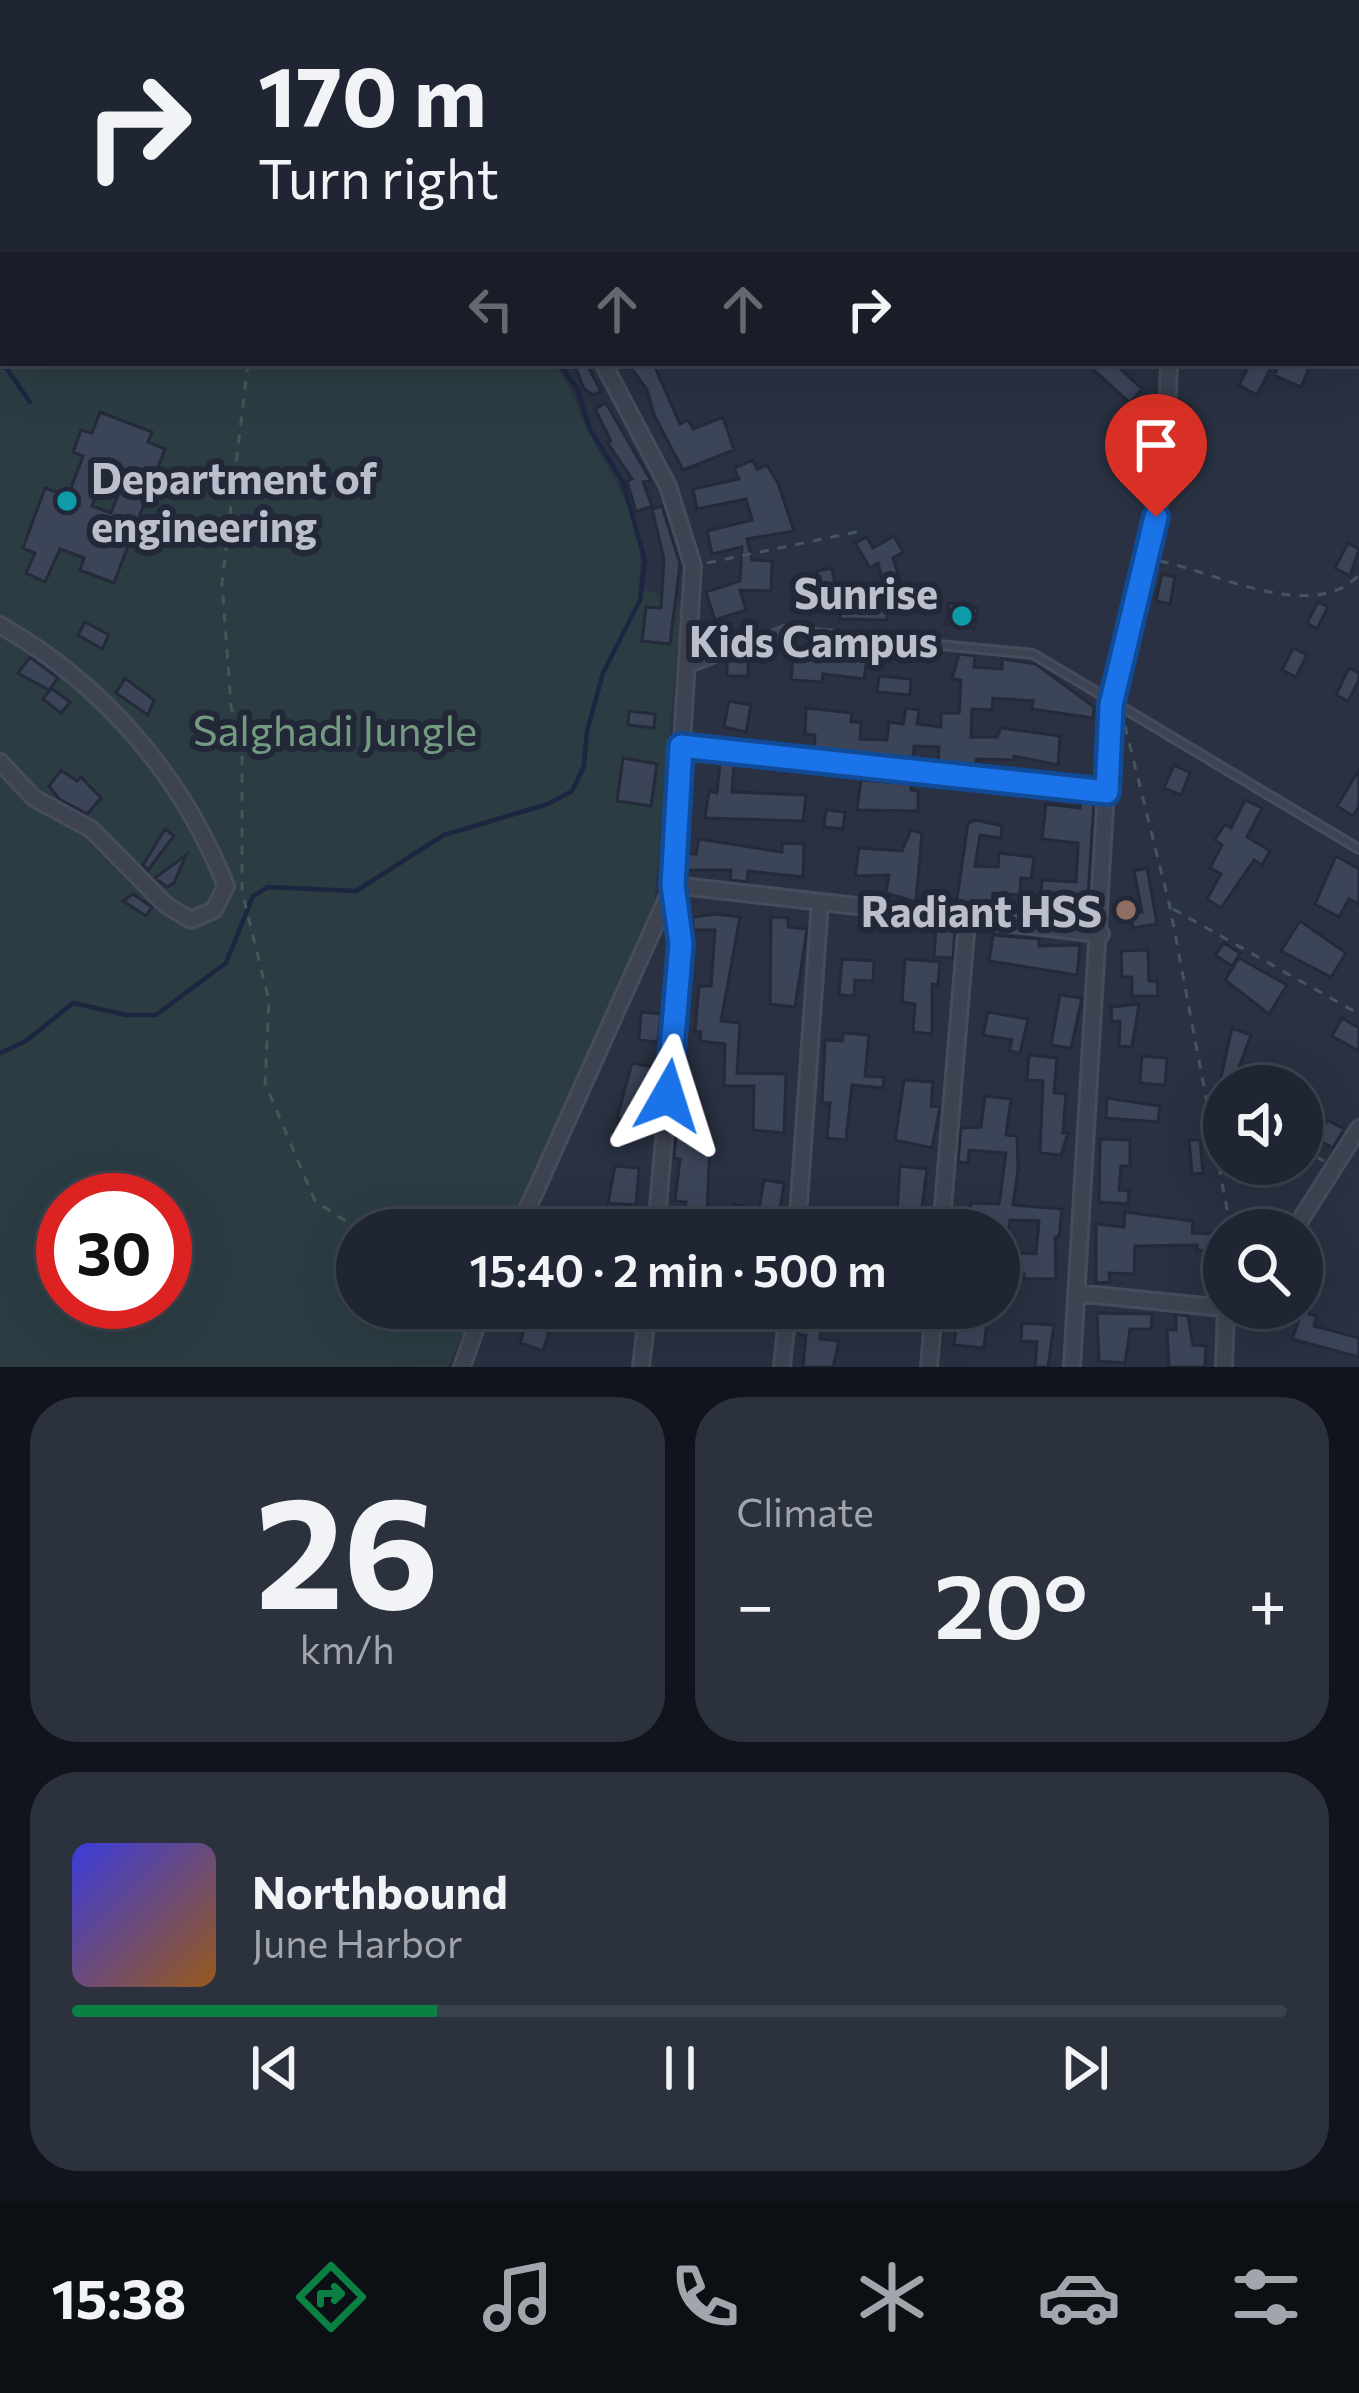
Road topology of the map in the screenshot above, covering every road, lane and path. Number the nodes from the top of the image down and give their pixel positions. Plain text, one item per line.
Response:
1 (248, 366) edge
2 (605, 366) edge
3 (1169, 366) edge
4 (866, 530) dead end
5 (1147, 558) junction
6 (693, 566) junction
7 (1359, 575) edge
8 (0, 625) edge
9 (690, 668) junction
10 (1111, 705) junction
11 (681, 746) junction
12 (0, 762) edge
13 (1107, 792) junction
14 (1359, 849) edge
15 (673, 885) junction
16 (820, 902) junction
17 (1170, 908) junction
18 (968, 921) junction
19 (1101, 934) junction
20 (1359, 1014) edge
21 (1203, 1096) edge
22 (1359, 1128) edge
23 (1323, 1161) edge
24 (1336, 1168) junction
25 (527, 1209) edge
26 (658, 1209) edge
27 (798, 1209) edge
28 (943, 1209) edge
29 (1308, 1209) edge
30 (336, 1215) edge
31 (1076, 1293) junction
32 (1203, 1306) edge
33 (476, 1329) edge
34 (646, 1329) edge
35 (786, 1329) edge
36 (932, 1329) edge
37 (1225, 1329) edge
38 (462, 1367) edge
39 (641, 1367) edge
40 (782, 1367) edge
41 (929, 1367) edge
42 (1072, 1367) edge
43 (1224, 1367) edge

1 - 30 path
2 - 6 street
3 - 5 street
4 - 6 path
5 - 7 path
5 - 10 street
6 - 9 street
8 - 12 street
9 - 10 lane
9 - 11 street
10 - 13 street
10 - 14 lane
10 - 17 path
11 - 13 street
11 - 15 street
13 - 19 street
15 - 16 street
15 - 25 street
15 - 26 street
16 - 18 street
16 - 27 street
17 - 20 path
17 - 21 path
18 - 19 street
18 - 28 street
19 - 31 street
22 - 24 street
23 - 24 path
24 - 29 street
31 - 32 street
31 - 42 street
33 - 38 street
34 - 39 street
35 - 40 street
36 - 41 street
37 - 43 street

